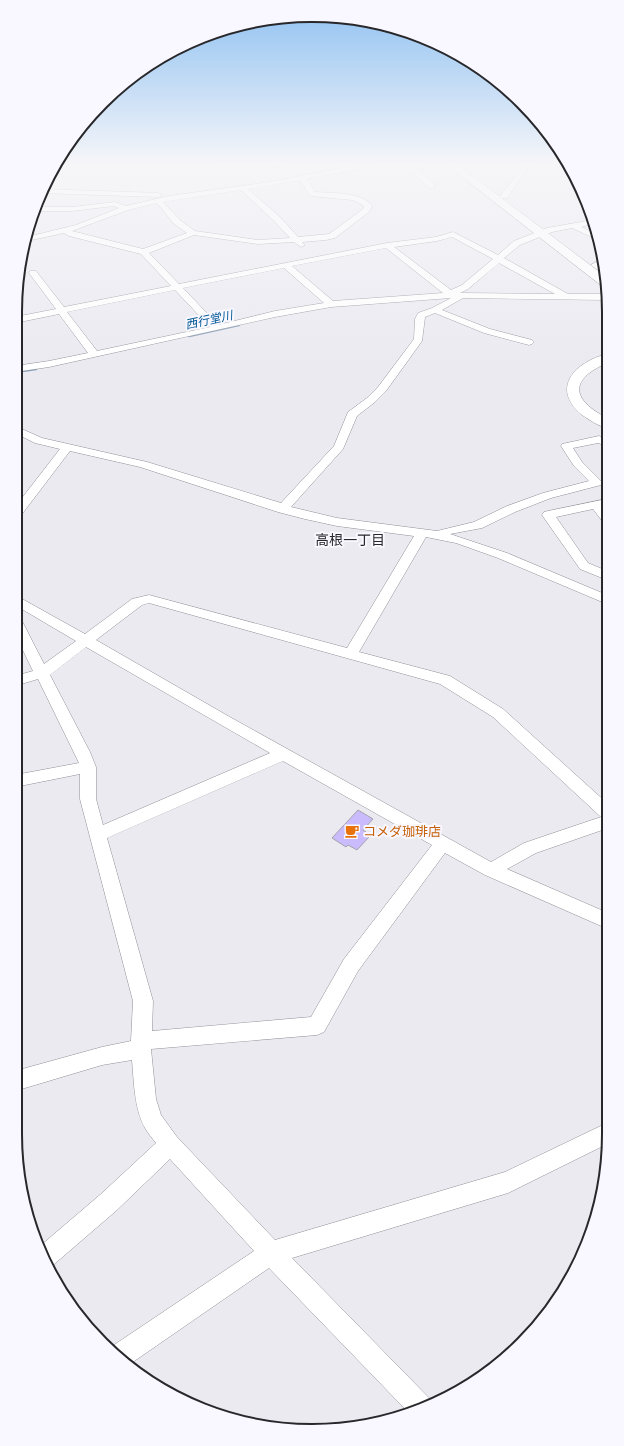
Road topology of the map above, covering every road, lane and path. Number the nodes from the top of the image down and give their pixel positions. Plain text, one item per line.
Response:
1 (186, 229) edge
2 (287, 229) edge
3 (341, 229) edge
4 (542, 229) edge
5 (543, 229) edge
6 (558, 229) edge
7 (581, 229) edge
8 (65, 230) joint
9 (546, 232) junction
10 (193, 233) junction
11 (591, 235) edge
12 (32, 238) edge
13 (297, 240) junction
14 (387, 245) junction
15 (144, 252) junction
16 (497, 258) junction
17 (314, 259) junction
18 (286, 265) junction
19 (598, 267) edge
20 (33, 273) dead end
21 (600, 277) edge
22 (178, 287) junction
23 (449, 294) junction
24 (461, 295) junction
25 (566, 296) junction
26 (601, 297) edge
27 (332, 304) junction
28 (62, 310) junction
29 (435, 310) junction
30 (22, 319) edge
31 (216, 328) junction
32 (529, 342) dead end
33 (94, 354) junction
34 (602, 360) edge
35 (602, 365) edge
36 (22, 368) edge
37 (602, 415) edge
38 (602, 421) edge
39 (22, 432) edge
40 (602, 440) edge
41 (67, 448) junction
42 (22, 498) edge
43 (601, 504) edge
44 (282, 509) junction
45 (422, 533) junction
46 (438, 535) junction
47 (602, 574) edge
48 (602, 598) edge
49 (22, 602) edge
50 (22, 634) edge
51 (86, 639) junction
52 (351, 653) junction
53 (42, 673) junction
54 (22, 680) edge
55 (283, 754) junction
56 (88, 767) junction
57 (22, 780) edge
58 (602, 808) edge
59 (602, 823) edge
60 (98, 835) junction
61 (443, 843) junction
62 (491, 870) junction
63 (602, 918) edge
64 (141, 1045) junction
65 (22, 1079) edge
66 (602, 1136) edge
67 (170, 1144) junction
68 (271, 1253) junction
69 (48, 1254) edge
70 (123, 1354) edge
71 (417, 1404) edge

1 - 10 street
2 - 13 street
3 - 13 street
4 - 9 highway
5 - 9 highway
6 - 9 street
7 - 11 street
8 - 12 street
8 - 15 street
9 - 16 street
9 - 19 highway
9 - 21 highway
10 - 13 street
10 - 15 street
13 - 17 street
14 - 16 street
14 - 17 street
14 - 23 street
15 - 22 street
16 - 23 street
16 - 25 street
17 - 18 street
18 - 22 street
18 - 27 street
20 - 28 street
22 - 28 street
22 - 31 street
23 - 24 street
23 - 27 street
24 - 25 street
24 - 29 street
25 - 26 street
27 - 31 street
28 - 30 street
28 - 33 street
29 - 32 street
29 - 44 street
31 - 33 street
33 - 36 street
34 - 38 main road
35 - 37 main road
39 - 41 street
40 - 46 street
41 - 42 street
41 - 44 street
43 - 47 street
44 - 45 street
45 - 46 street
45 - 52 street
46 - 48 street
49 - 51 street
50 - 53 street
51 - 52 street
51 - 53 street
51 - 55 street
52 - 58 street
53 - 54 street
53 - 56 street
55 - 60 street
55 - 61 street
56 - 57 street
56 - 60 street
59 - 62 street
60 - 64 street
61 - 62 street
61 - 64 street
62 - 63 street
64 - 65 street
64 - 67 street
66 - 68 street
67 - 68 street
67 - 69 street
68 - 70 street
68 - 71 street

